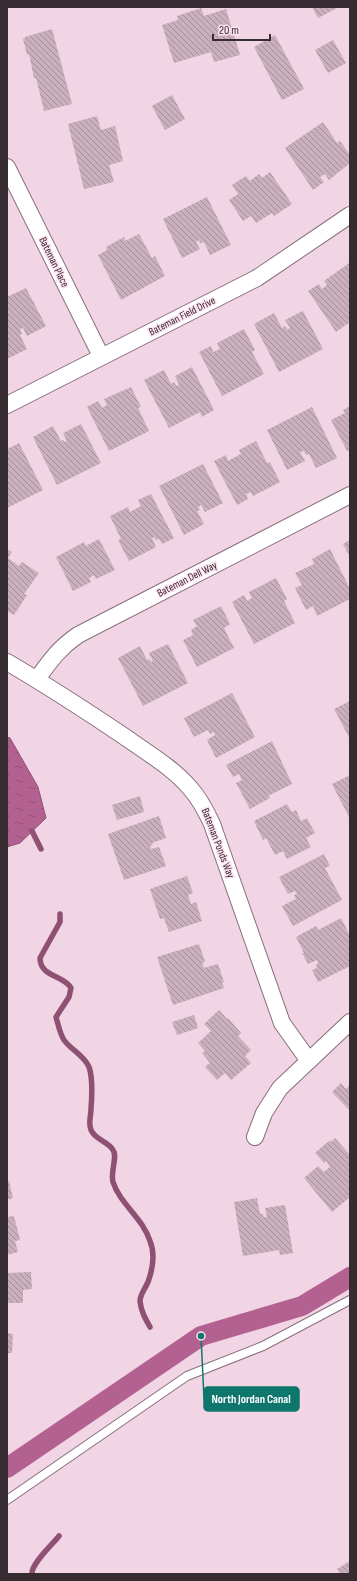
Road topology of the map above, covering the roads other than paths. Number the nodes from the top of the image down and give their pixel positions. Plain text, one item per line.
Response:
1 (7, 168) edge
2 (350, 215) edge
3 (101, 356) junction
4 (7, 405) edge
5 (350, 495) edge
6 (7, 662) edge
7 (37, 680) junction
8 (350, 1022) edge
9 (309, 1061) junction
10 (256, 1136) dead end
11 (350, 1300) edge
12 (7, 1500) edge

1 - 3 street, Bateman Place
2 - 3 street, Bateman Field Drive
3 - 4 street, Bateman Field Drive
5 - 7 street, Bateman Dell Way
6 - 7 street, Bateman Ponds Way
7 - 9 street, Bateman Ponds Way
8 - 9 street
9 - 10 street
11 - 12 lane

